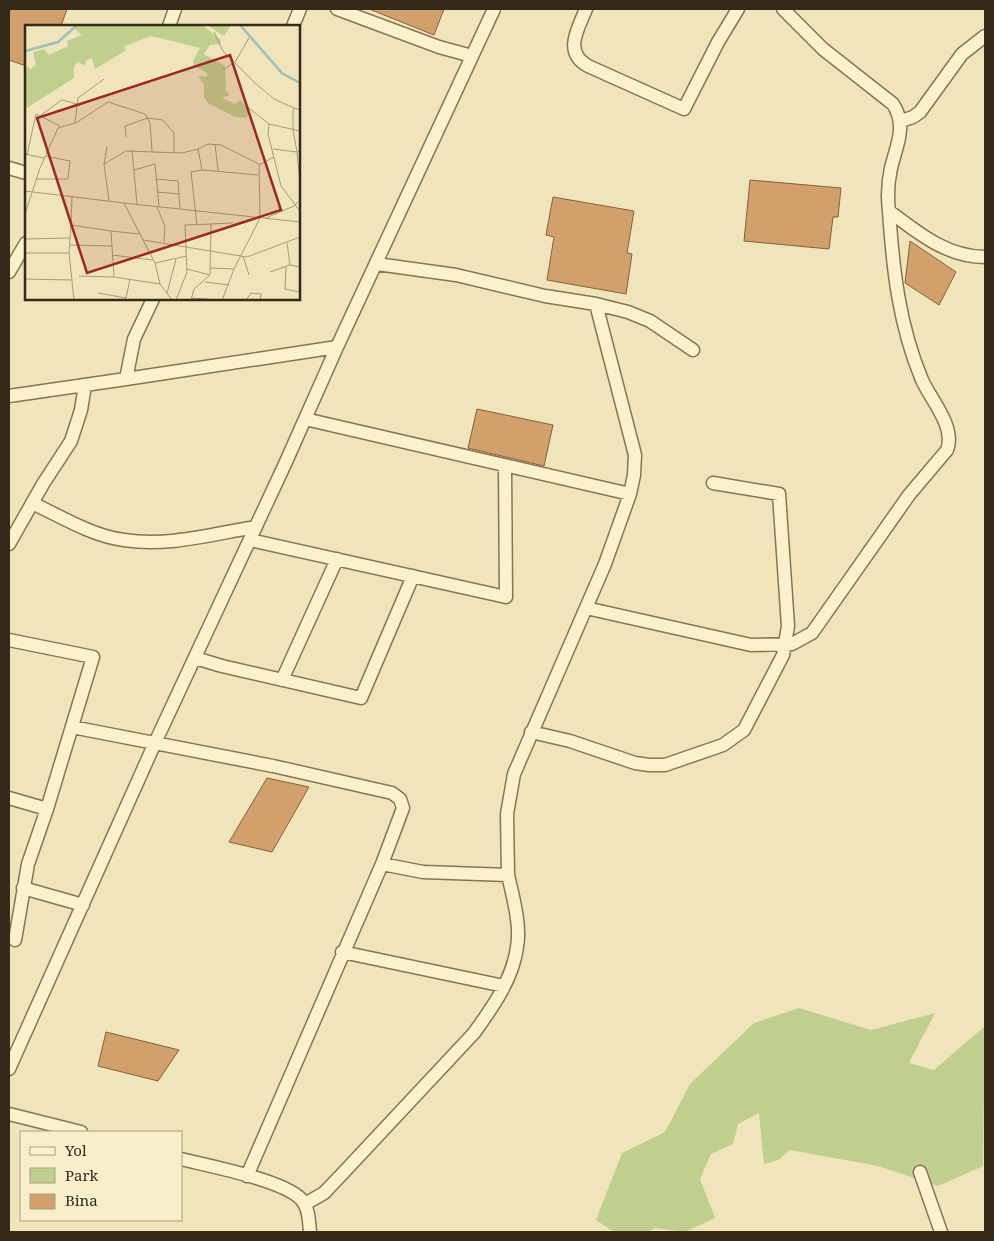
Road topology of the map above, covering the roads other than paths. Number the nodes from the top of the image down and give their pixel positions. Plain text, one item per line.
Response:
1 (175, 9) edge
2 (300, 9) edge
3 (337, 9) edge
4 (494, 9) edge
5 (586, 9) edge
6 (738, 9) edge
7 (783, 9) edge
8 (169, 25) edge
9 (293, 25) edge
10 (985, 36) edge
11 (472, 56) junction
12 (901, 121) junction
13 (9, 168) edge
14 (25, 172) edge
15 (890, 211) junction
16 (25, 245) edge
17 (985, 257) edge
18 (377, 264) junction
19 (9, 272) edge
20 (153, 300) edge
21 (596, 304) junction
22 (337, 347) junction
23 (692, 350) dead end
24 (126, 380) junction
25 (85, 385) junction
26 (9, 396) edge
27 (305, 419) junction
28 (505, 466) junction
29 (713, 483) dead end
30 (630, 494) junction
31 (32, 503) junction
32 (256, 527) junction
33 (250, 540) junction
34 (9, 544) edge
35 (337, 559) junction
36 (413, 576) junction
37 (586, 608) junction
38 (9, 640) edge
39 (786, 645) junction
40 (195, 658) junction
41 (282, 680) junction
42 (72, 727) junction
43 (531, 732) junction
44 (154, 744) junction
45 (9, 798) edge
46 (47, 809) junction
47 (382, 864) junction
48 (508, 875) junction
49 (23, 888) junction
50 (83, 905) junction
51 (15, 940) dead end
52 (342, 952) junction
53 (504, 986) junction
54 (9, 1069) edge
55 (9, 1114) edge
56 (77, 1131) edge
57 (182, 1159) edge
58 (920, 1172) dead end
59 (247, 1176) junction
60 (305, 1204) junction
61 (310, 1232) edge
62 (941, 1232) edge

1 - 8 street
2 - 9 street
3 - 11 street
4 - 11 street
5 - 6 street
7 - 12 street
10 - 12 street
11 - 18 street
12 - 15 street
13 - 14 street
15 - 17 street
15 - 39 street
16 - 19 street
18 - 21 street
18 - 22 street
20 - 24 street
21 - 23 street
21 - 30 street
22 - 24 street
22 - 27 street
24 - 25 street
25 - 26 street
25 - 31 street
27 - 28 street
27 - 32 street
28 - 30 street
28 - 36 street
29 - 39 street
30 - 37 street
31 - 32 street
31 - 34 street
32 - 33 street
33 - 35 street
33 - 40 street
35 - 36 street
35 - 41 street
36 - 41 street
37 - 39 street
37 - 43 street
38 - 42 street
39 - 43 street
40 - 41 street
40 - 44 street
42 - 44 street
42 - 46 street
43 - 48 street
44 - 47 street
44 - 50 street
45 - 46 street
46 - 49 street
47 - 48 street
47 - 52 street
48 - 53 street
49 - 50 street
49 - 51 street
50 - 54 street
52 - 53 street
52 - 59 street
53 - 60 street
55 - 56 street
57 - 59 street
58 - 62 street
59 - 60 street
60 - 61 street

